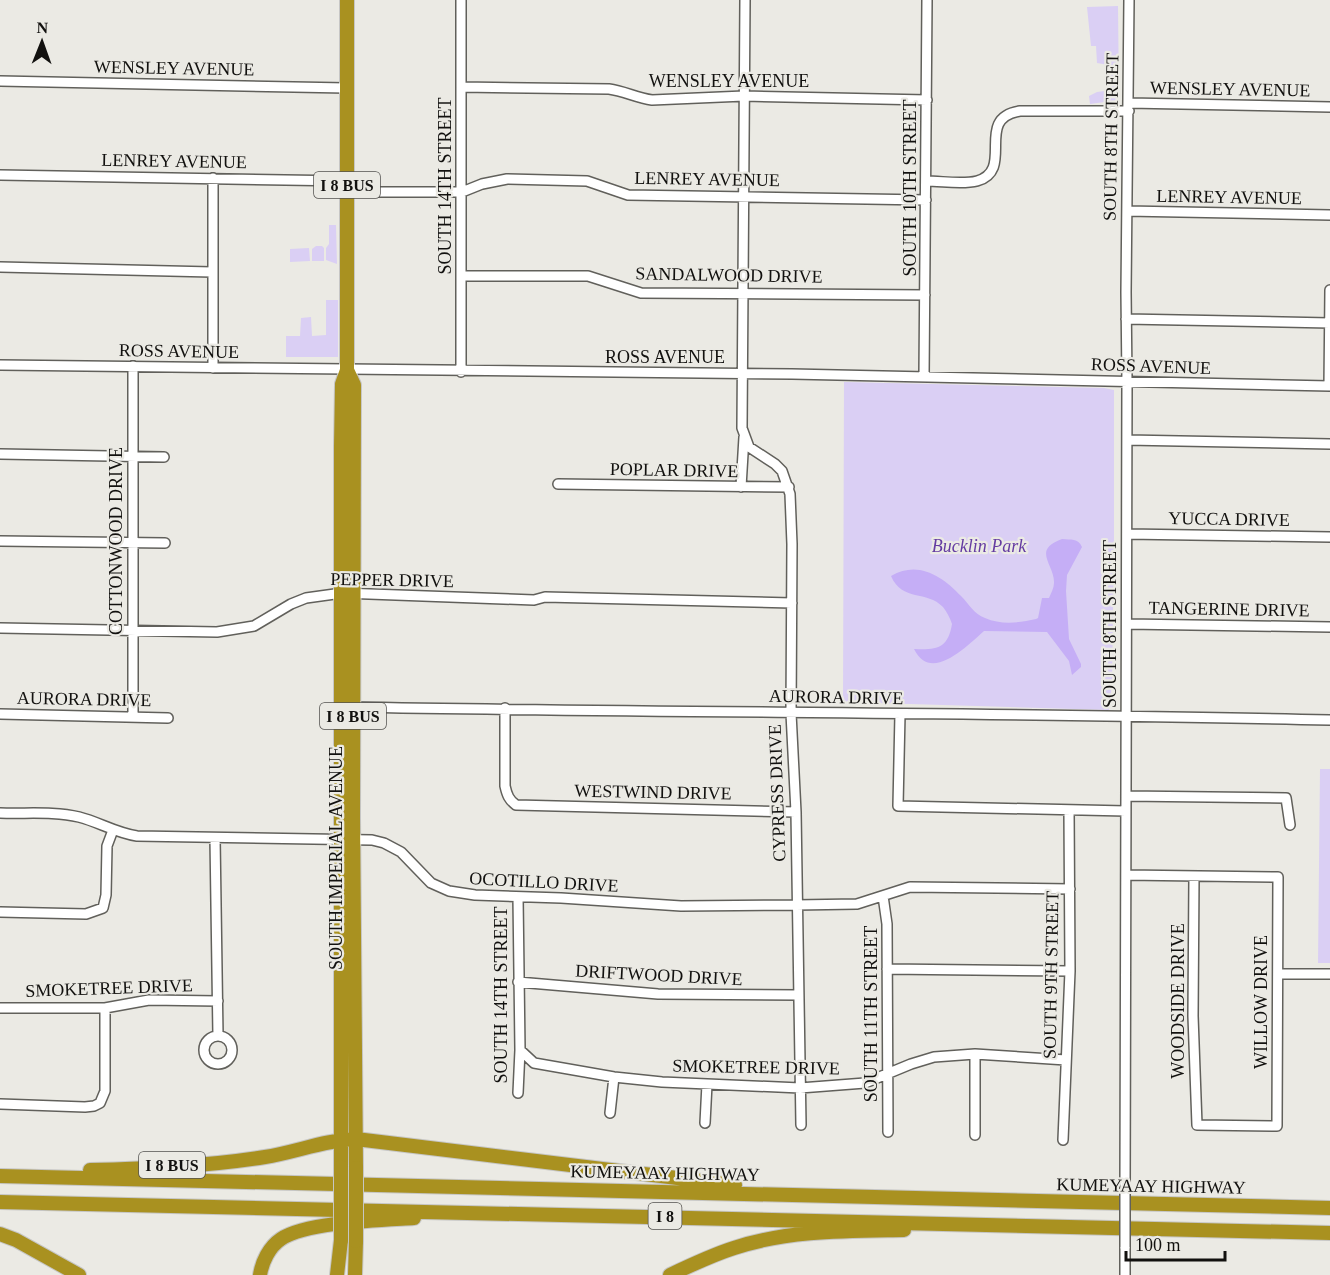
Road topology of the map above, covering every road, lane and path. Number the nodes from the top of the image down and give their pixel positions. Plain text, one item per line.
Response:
1 (347, 0) edge
2 (461, 0) edge
3 (745, 0) edge
4 (927, 0) edge
5 (1129, 0) edge
6 (0, 81) edge
7 (461, 87) junction
8 (346, 88) junction
9 (744, 96) junction
10 (927, 100) junction
11 (1129, 107) junction
12 (1330, 107) edge
13 (0, 175) edge
14 (213, 178) junction
15 (926, 181) junction
16 (347, 187) junction
17 (462, 192) junction
18 (743, 197) junction
19 (926, 200) junction
20 (1127, 212) junction
21 (1330, 215) edge
22 (0, 267) edge
23 (212, 272) junction
24 (461, 276) junction
25 (1330, 290) edge
26 (743, 293) junction
27 (925, 295) junction
28 (1126, 319) junction
29 (1330, 323) edge
30 (0, 365) edge
31 (133, 366) junction
32 (213, 368) junction
33 (347, 370) junction
34 (461, 372) junction
35 (742, 374) junction
36 (924, 377) junction
37 (1127, 382) junction
38 (1330, 386) edge
39 (744, 437) junction
40 (1127, 440) junction
41 (1330, 444) edge
42 (0, 454) edge
43 (133, 456) junction
44 (165, 457) dead end
45 (558, 484) dead end
46 (741, 487) junction
47 (789, 487) junction
48 (1127, 534) junction
49 (1330, 537) edge
50 (0, 541) edge
51 (133, 543) junction
52 (165, 543) dead end
53 (348, 593) junction
54 (792, 603) junction
55 (1127, 624) junction
56 (1330, 627) edge
57 (0, 628) edge
58 (132, 630) junction
59 (348, 707) junction
60 (506, 708) junction
61 (791, 713) junction
62 (0, 714) edge
63 (900, 714) junction
64 (1126, 715) junction
65 (132, 716) junction
66 (168, 718) dead end
67 (1330, 720) edge
68 (1126, 796) junction
69 (1069, 810) junction
70 (1126, 811) junction
71 (796, 812) junction
72 (0, 813) edge
73 (1290, 825) dead end
74 (113, 830) junction
75 (215, 838) junction
76 (348, 839) junction
77 (1126, 875) junction
78 (1194, 876) junction
79 (1070, 889) junction
80 (518, 897) junction
81 (883, 897) junction
82 (796, 905) junction
83 (0, 912) edge
84 (887, 969) junction
85 (1070, 971) junction
86 (1278, 974) junction
87 (1330, 974) edge
88 (518, 982) junction
89 (798, 995) junction
90 (218, 1001) junction
91 (0, 1008) edge
92 (105, 1008) junction
93 (218, 1036) dead end
94 (520, 1050) junction
95 (975, 1054) junction
96 (1066, 1060) junction
97 (888, 1073) junction
98 (614, 1077) junction
99 (707, 1084) junction
100 (800, 1088) junction
101 (518, 1094) dead end
102 (0, 1104) edge
103 (610, 1113) dead end
104 (705, 1123) dead end
105 (801, 1125) dead end
106 (1277, 1126) joint
107 (888, 1131) dead end
108 (975, 1135) dead end
109 (356, 1139) junction
110 (342, 1140) junction
111 (1063, 1140) dead end
112 (0, 1171) edge
113 (0, 1176) edge
114 (781, 1194) junction
115 (0, 1202) edge
116 (1330, 1208) edge
117 (470, 1212) junction
118 (1009, 1224) junction
119 (1330, 1233) edge
120 (0, 1234) edge
121 (79, 1275) edge
122 (260, 1275) edge
123 (337, 1275) edge
124 (355, 1275) edge
125 (670, 1275) edge
126 (1125, 1275) edge

1 - 8 highway, SOUTH IMPERIAL AVENUE / I 8 BUS
2 - 7 street, SOUTH 14TH STREET
3 - 9 street
4 - 10 street, SOUTH 10TH STREET
5 - 11 street, SOUTH 8TH STREET
6 - 8 street, WENSLEY AVENUE
7 - 9 street, WENSLEY AVENUE
7 - 17 street, SOUTH 14TH STREET
8 - 16 highway, SOUTH IMPERIAL AVENUE / I 8 BUS
9 - 10 street, WENSLEY AVENUE
9 - 18 street
10 - 15 street, SOUTH 10TH STREET
11 - 12 street, WENSLEY AVENUE
11 - 15 street, WENSLEY AVENUE
11 - 20 street, SOUTH 8TH STREET
13 - 14 street, LENREY AVENUE
14 - 16 street, LENREY AVENUE
14 - 23 street
15 - 19 street, SOUTH 10TH STREET
16 - 17 street, LENREY AVENUE
16 - 33 highway, SOUTH IMPERIAL AVENUE / I 8 BUS
17 - 18 street, LENREY AVENUE
17 - 24 street, SOUTH 14TH STREET
18 - 19 street, LENREY AVENUE
18 - 26 street
19 - 27 street, SOUTH 10TH STREET
20 - 21 street, LENREY AVENUE
20 - 28 street, SOUTH 8TH STREET
22 - 23 street
23 - 32 street
24 - 26 street, SANDALWOOD DRIVE
24 - 34 street, SOUTH 14TH STREET
25 - 29 street
26 - 27 street, SANDALWOOD DRIVE
26 - 35 street
27 - 36 street, SOUTH 10TH STREET
28 - 29 street
28 - 37 street, SOUTH 8TH STREET
29 - 38 street
30 - 31 street, ROSS AVENUE
31 - 32 street, ROSS AVENUE
31 - 43 street, COTTONWOOD DRIVE
32 - 33 street, ROSS AVENUE
33 - 34 street, ROSS AVENUE
33 - 53 highway, SOUTH IMPERIAL AVENUE / I 8 BUS
34 - 35 street, ROSS AVENUE
35 - 36 street, ROSS AVENUE
35 - 39 street
36 - 37 street, ROSS AVENUE
37 - 38 street, ROSS AVENUE
37 - 40 street, SOUTH 8TH STREET
39 - 46 street
39 - 47 street
40 - 41 street
40 - 48 street, SOUTH 8TH STREET
42 - 43 street
43 - 44 street
43 - 51 street, COTTONWOOD DRIVE
45 - 46 street, POPLAR DRIVE
46 - 47 street, POPLAR DRIVE
47 - 54 street, CYPRESS DRIVE
48 - 49 street, YUCCA DRIVE
48 - 55 street, SOUTH 8TH STREET
50 - 51 street
51 - 52 street
51 - 58 street, COTTONWOOD DRIVE
53 - 54 street, PEPPER DRIVE
53 - 58 street, PEPPER DRIVE
53 - 59 highway, SOUTH IMPERIAL AVENUE / I 8 BUS
54 - 61 street, CYPRESS DRIVE
55 - 56 street, TANGERINE DRIVE
55 - 64 street, SOUTH 8TH STREET
57 - 58 street, PEPPER DRIVE
58 - 65 street, COTTONWOOD DRIVE
59 - 60 street, AURORA DRIVE
59 - 76 highway, SOUTH IMPERIAL AVENUE / I 8 BUS
60 - 61 street, AURORA DRIVE
60 - 71 street, WESTWIND DRIVE
61 - 63 street, AURORA DRIVE
61 - 71 street, CYPRESS DRIVE
62 - 65 street, AURORA DRIVE
63 - 64 street, AURORA DRIVE
63 - 69 street
64 - 67 street, AURORA DRIVE
64 - 68 street, SOUTH 8TH STREET
65 - 66 street, AURORA DRIVE
68 - 70 street, SOUTH 8TH STREET
68 - 73 street
69 - 70 street
69 - 79 street, SOUTH 9TH STREET
70 - 77 street, SOUTH 8TH STREET
71 - 82 street, CYPRESS DRIVE
72 - 74 street, OCOTILLO DRIVE
74 - 75 street, OCOTILLO DRIVE
74 - 83 street
75 - 76 street, OCOTILLO DRIVE
75 - 90 street
76 - 80 street, OCOTILLO DRIVE
76 - 109 highway, SOUTH IMPERIAL AVENUE / I 8 BUS
76 - 110 highway, SOUTH IMPERIAL AVENUE / I 8 BUS
77 - 78 street
77 - 126 street, SOUTH 8TH STREET, bridge
78 - 86 street, WILLOW DRIVE
78 - 106 street, WOODSIDE DRIVE
79 - 81 street, OCOTILLO DRIVE
79 - 85 street, SOUTH 9TH STREET
80 - 82 street, OCOTILLO DRIVE
80 - 88 street, SOUTH 14TH STREET
81 - 82 street, OCOTILLO DRIVE
81 - 84 street, SOUTH 11TH STREET
82 - 89 street, CYPRESS DRIVE
84 - 85 street
84 - 97 street, SOUTH 11TH STREET
85 - 96 street, SOUTH 9TH STREET
86 - 87 street
86 - 106 street, WILLOW DRIVE
88 - 89 street, DRIFTWOOD DRIVE
88 - 94 street, SOUTH 14TH STREET
89 - 100 street, CYPRESS DRIVE
90 - 92 street, SMOKETREE DRIVE
90 - 93 street
91 - 92 street, SMOKETREE DRIVE
92 - 102 street
94 - 98 street, SMOKETREE DRIVE
94 - 101 street, SOUTH 14TH STREET
95 - 96 street, SMOKETREE DRIVE
95 - 97 street, SMOKETREE DRIVE
95 - 108 street
96 - 111 street, SOUTH 9TH STREET
97 - 100 street, SMOKETREE DRIVE
97 - 107 street, SOUTH 11TH STREET
98 - 99 street, SMOKETREE DRIVE
98 - 103 street
99 - 100 street, SMOKETREE DRIVE
99 - 104 street
100 - 105 street, CYPRESS DRIVE
109 - 110 highway
109 - 114 highway
109 - 124 highway, SOUTH IMPERIAL AVENUE / I 8 BUS, bridge
110 - 112 highway, I 8 BUS
110 - 123 highway, SOUTH IMPERIAL AVENUE, bridge
113 - 114 highway, KUMEYAAY HIGHWAY / I 8
114 - 116 highway, KUMEYAAY HIGHWAY / I 8
115 - 117 highway, I 8
117 - 118 highway, I 8
117 - 122 highway
118 - 119 highway, I 8
118 - 125 highway
120 - 121 highway

